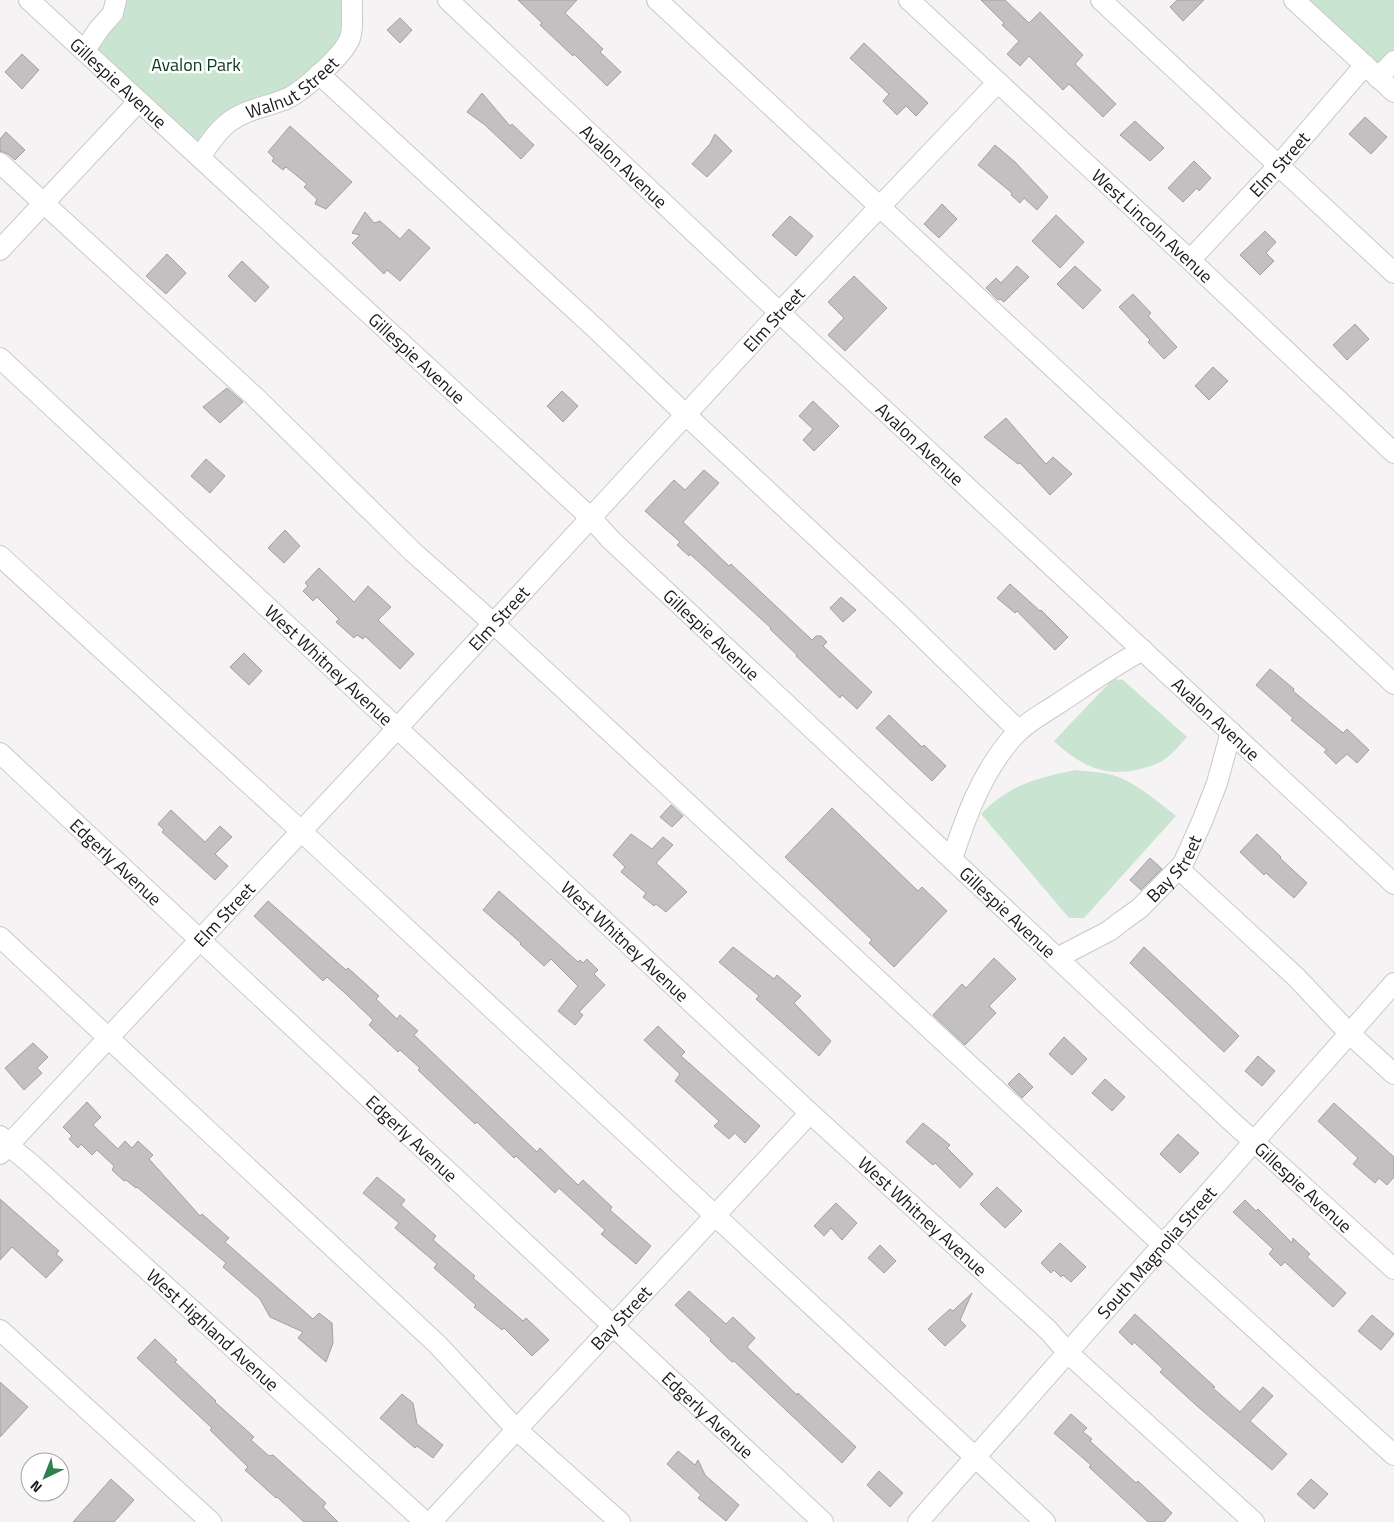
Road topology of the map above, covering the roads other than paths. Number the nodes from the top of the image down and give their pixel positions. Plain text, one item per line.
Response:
1 (29, 0) edge
2 (116, 0) edge
3 (352, 0) edge
4 (448, 0) edge
5 (657, 0) edge
6 (909, 0) edge
7 (1101, 0) edge
8 (1294, 0) edge
9 (84, 51) junction
10 (1394, 61) edge
11 (1372, 72) junction
12 (319, 74) junction
13 (998, 82) junction
14 (1394, 92) edge
15 (138, 101) junction
16 (200, 158) junction
17 (0, 163) edge
18 (1278, 166) junction
19 (44, 204) junction
20 (879, 207) junction
21 (0, 250) edge
22 (1190, 260) junction
23 (1394, 273) edge
24 (780, 312) junction
25 (0, 358) edge
26 (686, 415) junction
27 (1394, 453) edge
28 (591, 518) junction
29 (0, 556) edge
30 (493, 623) junction
31 (1143, 650) junction
32 (1394, 684) edge
33 (396, 728) junction
34 (1018, 731) junction
35 (1231, 732) junction
36 (0, 753) edge
37 (301, 831) junction
38 (952, 859) junction
39 (1179, 869) junction
40 (1394, 884) edge
41 (0, 937) edge
42 (200, 940) junction
43 (1057, 958) junction
44 (1394, 983) edge
45 (1349, 1033) junction
46 (109, 1038) junction
47 (1394, 1074) edge
48 (810, 1113) junction
49 (1254, 1141) junction
50 (3, 1145) edge
51 (715, 1217) junction
52 (1162, 1244) junction
53 (1394, 1269) edge
54 (614, 1326) junction
55 (0, 1330) edge
56 (1068, 1353) junction
57 (517, 1430) junction
58 (1394, 1455) edge
59 (975, 1458) junction
60 (211, 1522) edge
61 (424, 1522) edge
62 (431, 1522) edge
63 (620, 1522) edge
64 (823, 1522) edge
65 (918, 1522) edge
66 (1045, 1522) edge
67 (1254, 1522) edge

1 - 9 street, Gillespie Avenue
2 - 9 street
3 - 12 street, Walnut Street
4 - 24 street, Avalon Avenue
5 - 20 street
6 - 13 street, West Lincoln Avenue
7 - 18 street
8 - 11 street
9 - 15 street, Gillespie Avenue
10 - 11 street, Elm Street
11 - 14 street
11 - 18 street, Elm Street
12 - 16 street, Walnut Street
12 - 26 street
13 - 20 street, Elm Street
13 - 22 street, West Lincoln Avenue
15 - 16 street, Gillespie Avenue
15 - 19 street
16 - 28 street, Gillespie Avenue
17 - 19 street
18 - 22 street, Elm Street
18 - 23 street
19 - 21 street
19 - 30 street
20 - 24 street, Elm Street
20 - 32 street
22 - 27 street, West Lincoln Avenue
24 - 26 street, Elm Street
24 - 31 street, Avalon Avenue
25 - 33 street, West Whitney Avenue
26 - 28 street, Elm Street
26 - 34 street
28 - 30 street, Elm Street
28 - 38 street, Gillespie Avenue
29 - 37 street
30 - 33 street, Elm Street
30 - 52 street
31 - 34 street
31 - 35 street, Avalon Avenue
33 - 37 street, Elm Street
33 - 48 street, West Whitney Avenue
34 - 38 street
35 - 39 street, Bay Street
35 - 40 street, Avalon Avenue
36 - 42 street, Edgerly Avenue
37 - 42 street, Elm Street
37 - 51 street
38 - 43 street, Gillespie Avenue
39 - 43 street, Bay Street
39 - 45 street
41 - 46 street
42 - 46 street, Elm Street
42 - 54 street, Edgerly Avenue
43 - 49 street, Gillespie Avenue
44 - 45 street, South Magnolia Street
45 - 47 street
45 - 49 street, South Magnolia Street
46 - 50 street, Elm Street
46 - 57 street
48 - 51 street, Bay Street
48 - 56 street, West Whitney Avenue
49 - 52 street, South Magnolia Street
49 - 53 street, Gillespie Avenue
50 - 61 street, West Highland Avenue
51 - 54 street, Bay Street
51 - 59 street
52 - 56 street, South Magnolia Street
52 - 58 street
54 - 57 street, Bay Street
54 - 64 street, Edgerly Avenue
55 - 60 street
56 - 59 street, South Magnolia Street
56 - 67 street, West Whitney Avenue
57 - 62 street, Bay Street
57 - 63 street
59 - 65 street, South Magnolia Street
59 - 66 street

